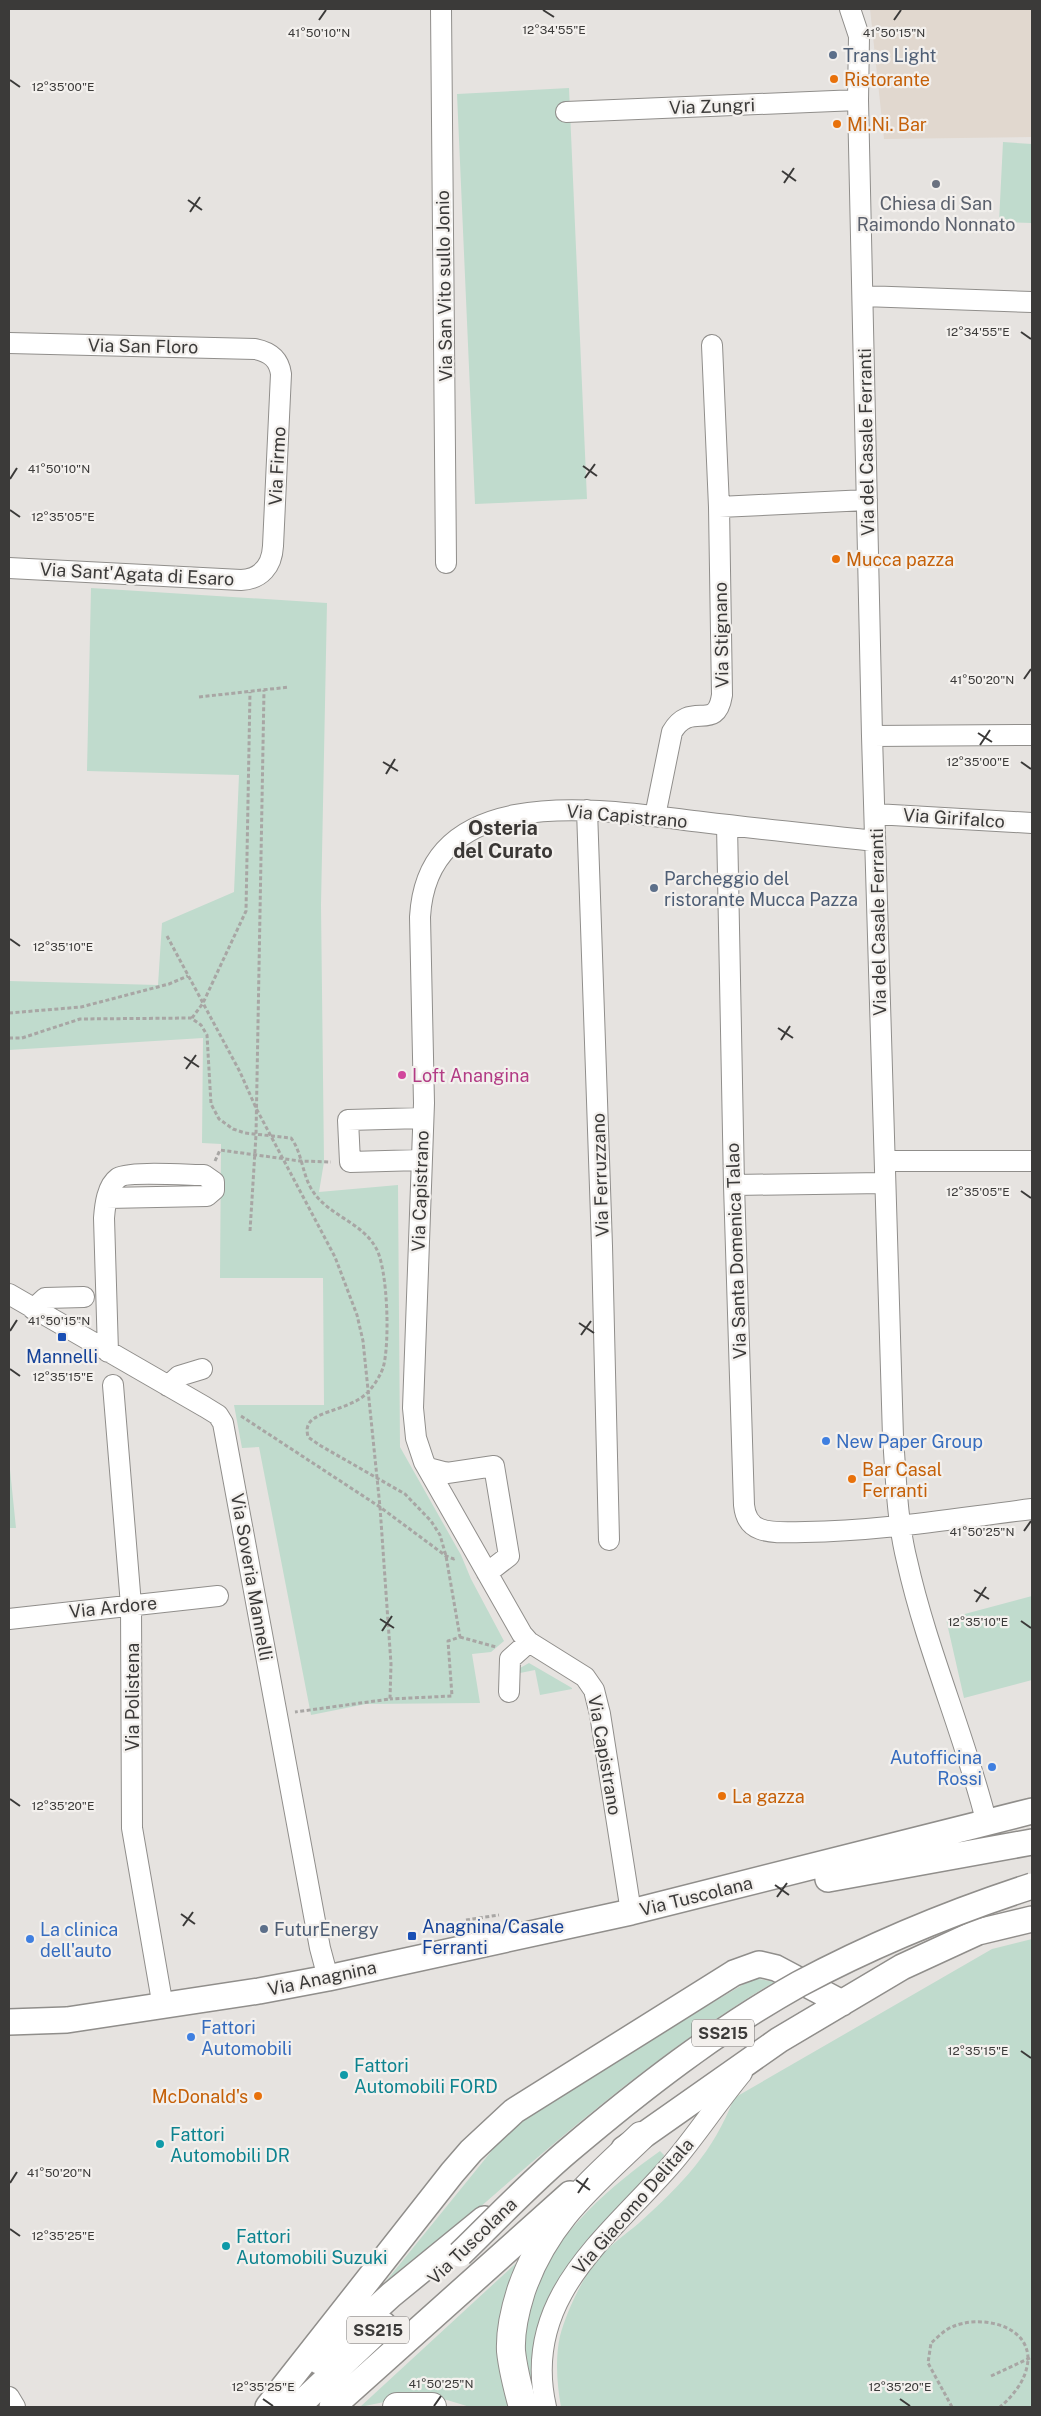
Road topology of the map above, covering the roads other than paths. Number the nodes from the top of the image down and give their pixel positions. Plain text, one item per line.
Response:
1 (442, 9) edge
2 (852, 10) edge
3 (858, 100) junction
4 (566, 112) dead end
5 (863, 296) junction
6 (1032, 302) edge
7 (9, 343) edge
8 (712, 345) dead end
9 (275, 359) joint
10 (867, 500) junction
11 (719, 508) junction
12 (446, 563) dead end
13 (9, 568) edge
14 (263, 572) joint
15 (1032, 735) edge
16 (872, 736) junction
17 (587, 810) junction
18 (875, 814) junction
19 (655, 816) junction
20 (1032, 824) edge
21 (727, 825) junction
22 (875, 841) junction
23 (423, 1118) junction
24 (421, 1160) junction
25 (885, 1161) junction
26 (1032, 1161) edge
27 (208, 1176) road end
28 (884, 1183) junction
29 (734, 1185) junction
30 (9, 1294) edge
31 (84, 1296) dead end
32 (33, 1309) junction
33 (108, 1352) junction
34 (202, 1369) dead end
35 (113, 1385) dead end
36 (168, 1386) junction
37 (428, 1468) junction
38 (1032, 1509) edge
39 (900, 1525) junction
40 (610, 1540) dead end
41 (487, 1573) junction
42 (218, 1596) dead end
43 (131, 1605) junction
44 (9, 1619) edge
45 (529, 1642) junction
46 (509, 1692) dead end
47 (1032, 1811) edge
48 (987, 1824) junction
49 (1032, 1842) edge
50 (1032, 1886) edge
51 (1032, 1911) edge
52 (632, 1912) junction
53 (1032, 1919) edge
54 (978, 1932) junction
55 (328, 1978) junction
56 (842, 2003) junction
57 (163, 2006) junction
58 (9, 2022) edge
59 (760, 2053) junction
60 (641, 2136) junction
61 (534, 2181) junction
62 (9, 2397) edge
63 (269, 2406) edge
64 (15, 2407) edge
65 (297, 2407) edge
66 (332, 2407) edge
67 (398, 2407) edge
68 (432, 2407) edge
69 (523, 2407) edge
70 (546, 2407) edge

1 - 12 street, Via San Vito sullo Jonio
2 - 3 street, Via del Casale Ferranti
3 - 4 street, Via Zungri
3 - 5 street, Via del Casale Ferranti
5 - 6 street
5 - 10 street, Via del Casale Ferranti
7 - 9 street, Via San Floro
8 - 11 street, Via Stignano
9 - 14 street, Via Firmo
10 - 11 street
10 - 16 street, Via del Casale Ferranti
11 - 19 street, Via Stignano
13 - 14 street, Via Sant'Agata di Esaro
15 - 16 street
16 - 18 street, Via del Casale Ferranti
17 - 19 street, Via Capistrano
17 - 23 street, Via Capistrano
17 - 40 street, Via Ferruzzano
18 - 20 street, Via Girifalco
18 - 22 street, Via del Casale Ferranti
19 - 21 street, Via Capistrano
21 - 22 street, Via Capistrano
21 - 29 street, Via Santa Domenica Talao
22 - 25 street, Via del Casale Ferranti
23 - 24 street, Via Capistrano
23 - 24 street
24 - 37 street, Via Capistrano
25 - 26 street
25 - 28 street, Via del Casale Ferranti
27 - 33 street
28 - 29 street
28 - 39 street, Via del Casale Ferranti
29 - 39 street, Via Santa Domenica Talao
30 - 32 street
31 - 32 street
32 - 33 street
33 - 36 street
34 - 36 street
35 - 43 street, Via Polistena
36 - 55 street, Via Soveria Mannelli
37 - 41 street, Via Capistrano
37 - 41 street
38 - 39 street, Via Santa Domenica Talao
39 - 48 street, Via del Casale Ferranti
41 - 45 street, Via Capistrano
42 - 43 street, Via Ardore
43 - 44 street, Via Ardore
43 - 57 street, Via Polistena
45 - 46 street
45 - 52 street, Via Capistrano
47 - 48 main road, Via Tuscolana
48 - 52 main road, Via Tuscolana
49 - 52 main road, Via Tuscolana
50 - 61 main road, Via Tuscolana / SS215, bridge
51 - 54 main road
52 - 55 main road, Via Anagnina
53 - 54 main road, Via Tuscolana
54 - 56 main road, Via Tuscolana
55 - 57 main road, Via Anagnina
56 - 59 main road, Via Tuscolana
56 - 63 main road
57 - 58 main road, Via Anagnina
59 - 60 main road, Via Tuscolana
59 - 70 street, Via Giacomo Delitala
60 - 66 main road, Via Tuscolana
60 - 69 highway
61 - 63 main road
61 - 65 main road, Via Tuscolana / SS215, bridge
62 - 64 street
67 - 68 highway

